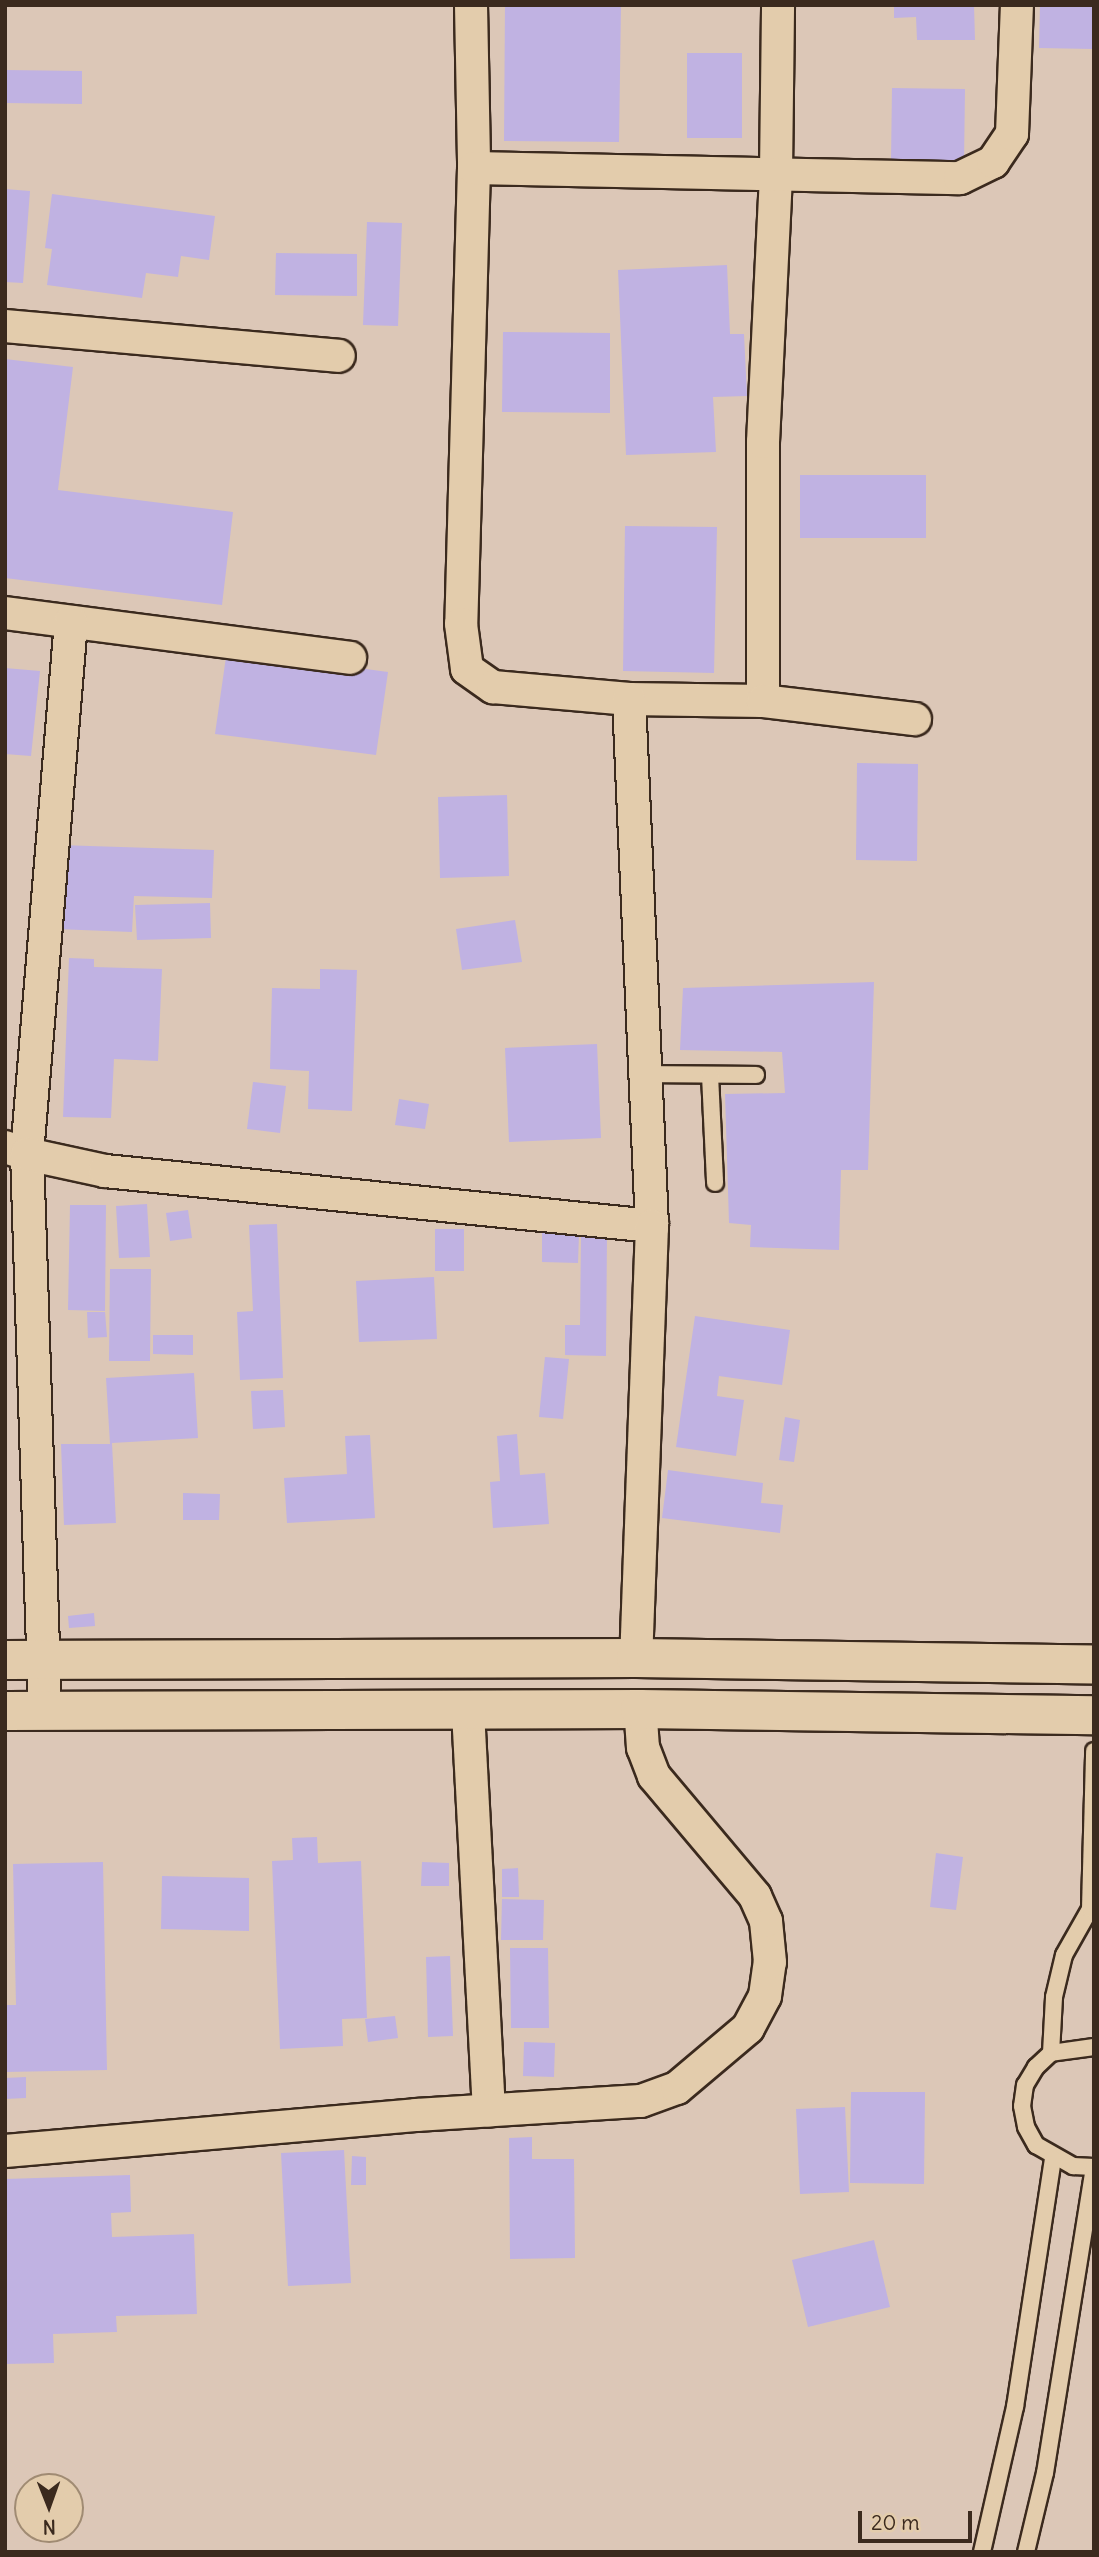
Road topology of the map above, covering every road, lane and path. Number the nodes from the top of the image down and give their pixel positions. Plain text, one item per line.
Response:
1 (471, 5) edge
2 (778, 5) edge
3 (1017, 5) edge
4 (474, 168) junction
5 (776, 173) junction
6 (5, 326) edge
7 (339, 356) dead end
8 (5, 613) edge
9 (71, 622) junction
10 (349, 658) dead end
11 (629, 699) junction
12 (763, 701) junction
13 (915, 719) dead end
14 (646, 1074) junction
15 (710, 1075) junction
16 (756, 1075) dead end
17 (16, 1150) edge
18 (715, 1183) dead end
19 (652, 1226) junction
20 (636, 1658) junction
21 (44, 1659) junction
22 (5, 1660) edge
23 (1094, 1664) edge
24 (640, 1709) junction
25 (44, 1710) junction
26 (468, 1710) junction
27 (5, 1711) edge
28 (1094, 1715) edge
29 (1094, 1751) edge
30 (1092, 1912) edge
31 (1094, 2047) edge
32 (1051, 2053) junction
33 (489, 2110) junction
34 (5, 2151) edge
35 (1052, 2158) junction
36 (1094, 2167) edge
37 (982, 2552) edge
38 (1026, 2552) edge

1 - 4 street
2 - 5 street
3 - 5 street
4 - 5 street
4 - 11 street
5 - 12 street
6 - 7 street
8 - 9 street
9 - 10 street
9 - 17 street
11 - 12 street
11 - 14 street
12 - 13 street
14 - 15 lane
14 - 19 street
15 - 16 lane
15 - 18 lane
17 - 19 street
17 - 21 street
19 - 20 street
20 - 21 street
20 - 23 street
21 - 22 street
21 - 25 street
24 - 26 street
24 - 28 street
24 - 33 street
25 - 26 street
25 - 27 street
26 - 33 street
29 - 30 lane
30 - 32 lane
31 - 32 lane
32 - 35 lane
33 - 34 street
35 - 36 lane
35 - 37 lane
36 - 38 lane

